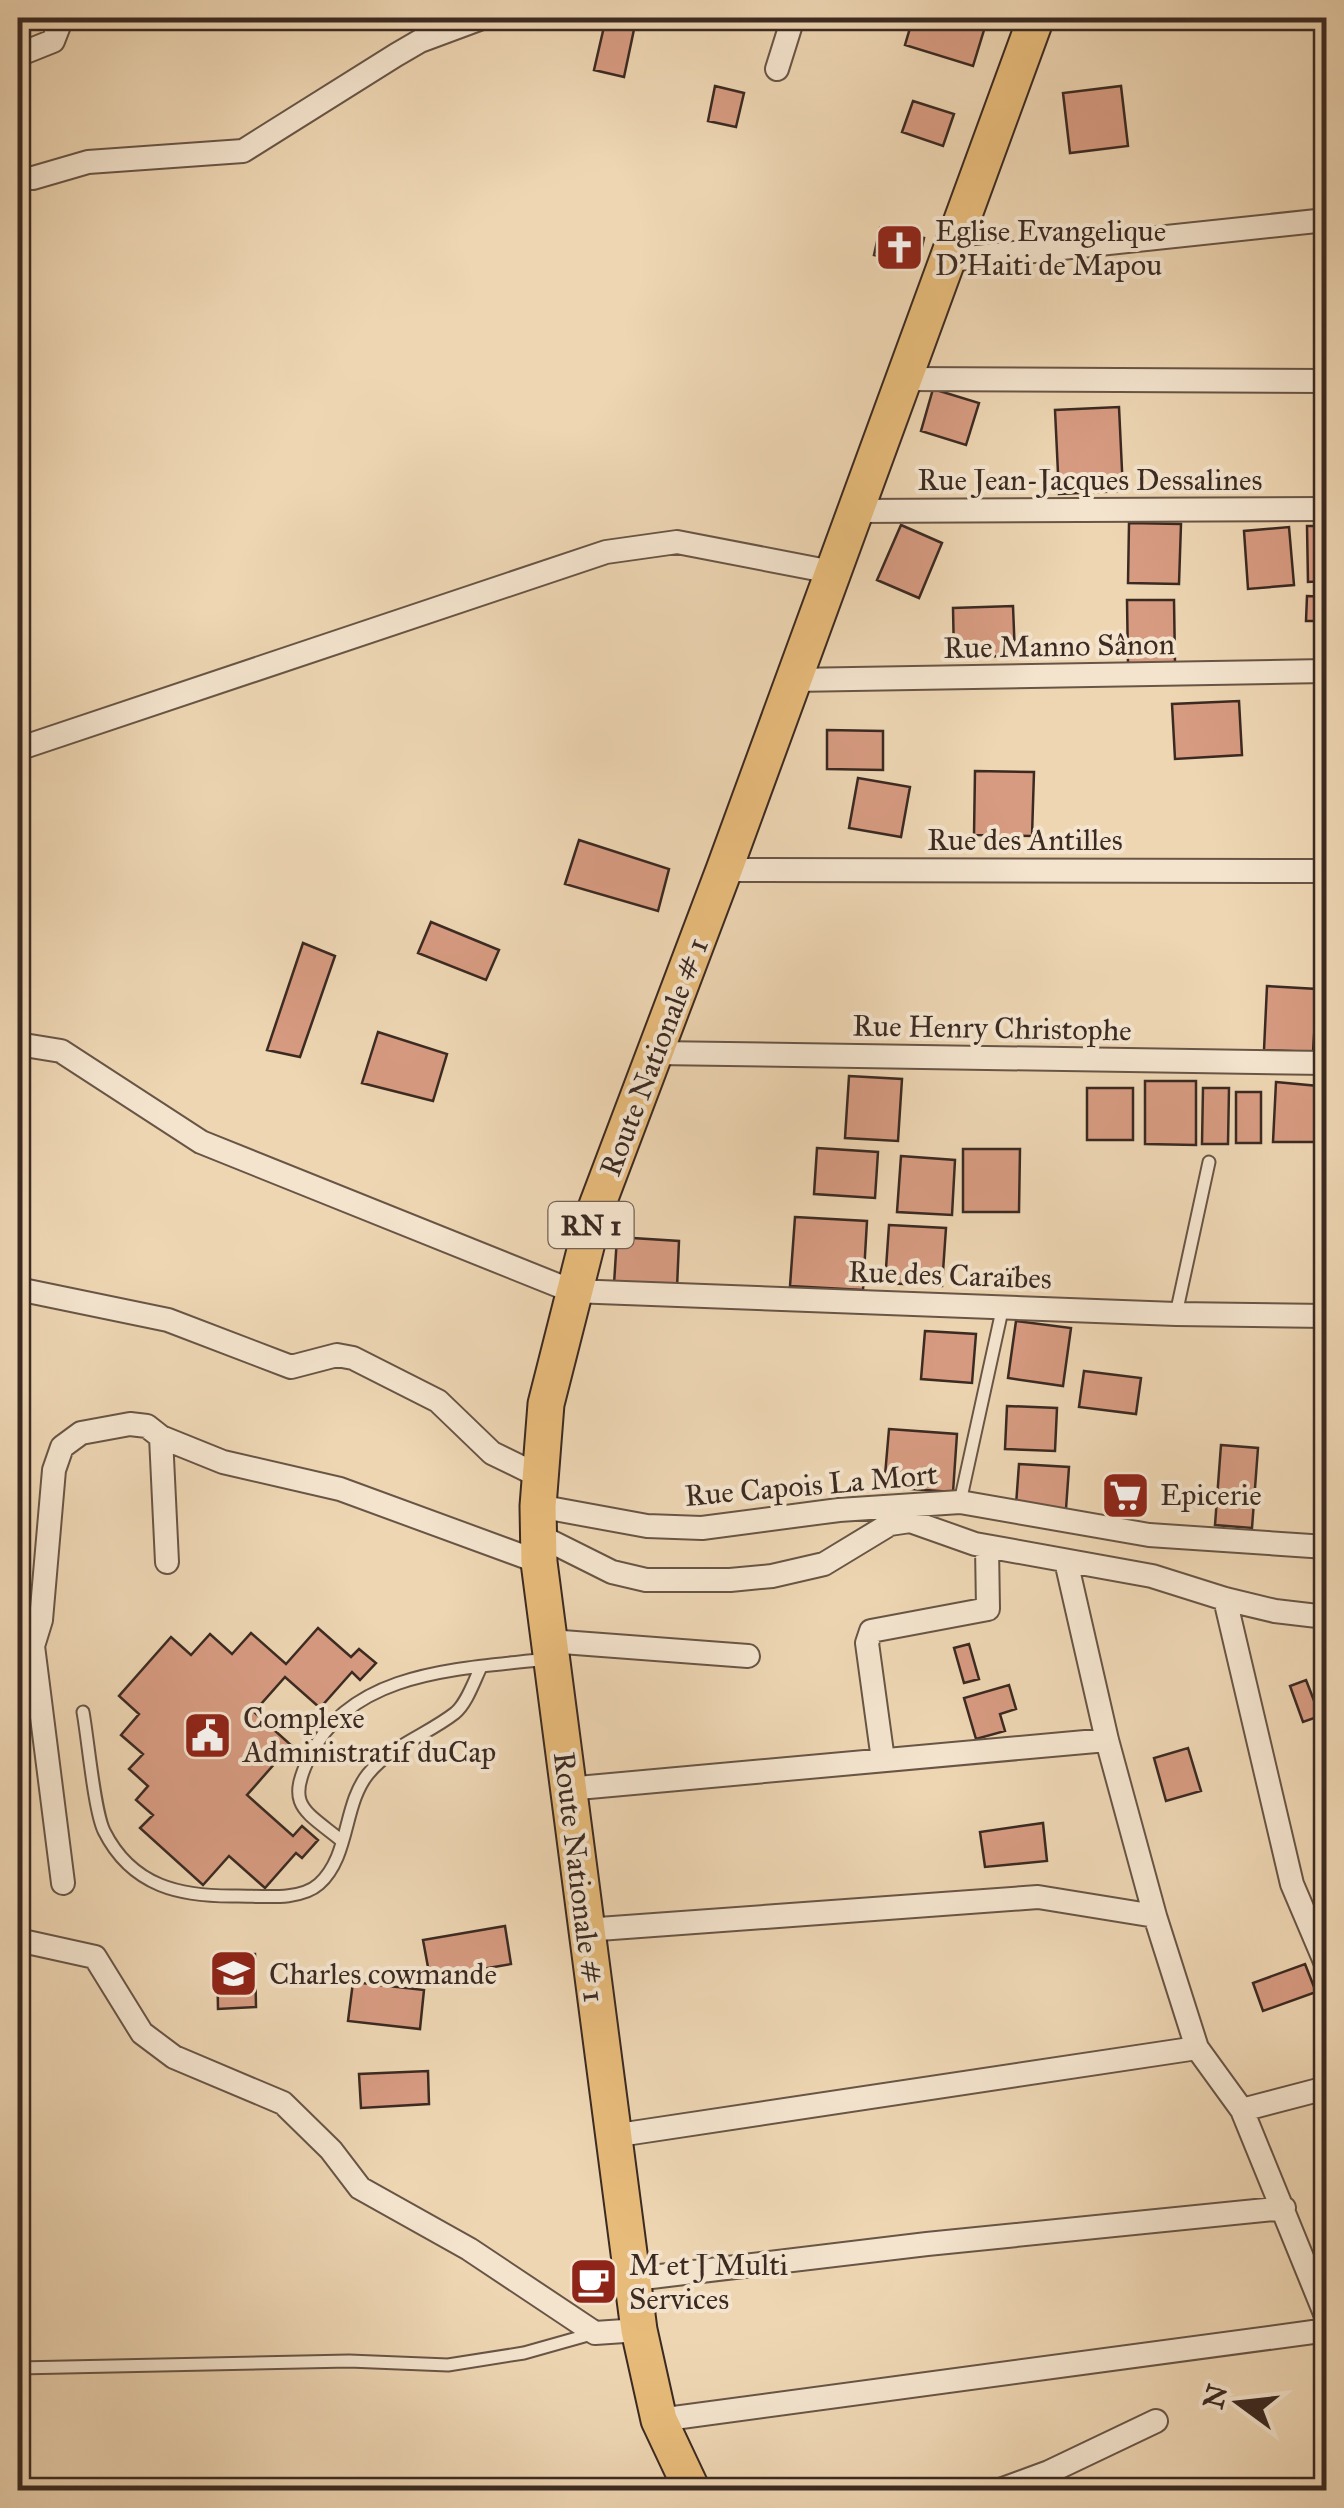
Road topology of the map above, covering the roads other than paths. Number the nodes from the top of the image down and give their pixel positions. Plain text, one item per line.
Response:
1 (62, 18) edge
2 (482, 18) edge
3 (793, 18) edge
4 (1036, 18) edge
5 (18, 55) edge
6 (777, 70) dead end
7 (18, 178) edge
8 (1326, 220) edge
9 (948, 260) junction
10 (904, 379) junction
11 (1326, 382) edge
12 (1326, 508) edge
13 (854, 511) junction
14 (832, 572) junction
15 (1326, 672) edge
16 (793, 680) junction
17 (18, 748) edge
18 (724, 870) junction
19 (1326, 871) edge
20 (18, 1044) edge
21 (656, 1053) junction
22 (1326, 1063) edge
23 (1209, 1162) dead end
24 (22, 1284) edge
25 (572, 1291) junction
26 (1004, 1306) junction
27 (1176, 1314) junction
28 (1326, 1316) edge
29 (161, 1437) junction
30 (960, 1502) junction
31 (539, 1520) junction
32 (988, 1547) junction
33 (1326, 1547) edge
34 (1066, 1561) junction
35 (166, 1562) dead end
36 (1225, 1600) junction
37 (1326, 1617) edge
38 (550, 1650) junction
39 (25, 1652) edge
40 (748, 1656) dead end
41 (481, 1667) junction
42 (83, 1712) dead end
43 (1107, 1740) junction
44 (882, 1760) junction
45 (568, 1789) junction
46 (342, 1841) junction
47 (63, 1882) dead end
48 (1155, 1916) junction
49 (585, 1930) junction
50 (18, 1940) edge
51 (1326, 1964) edge
52 (1196, 2048) junction
53 (1326, 2088) edge
54 (1242, 2110) junction
55 (612, 2136) junction
56 (1284, 2208) junction
57 (635, 2279) junction
58 (1326, 2318) edge
59 (639, 2330) junction
60 (595, 2333) junction
61 (18, 2368) edge
62 (660, 2420) junction
63 (1156, 2421) dead end
64 (692, 2490) edge
65 (1000, 2490) edge

1 - 5 street
2 - 7 street
3 - 6 street
4 - 9 main road, Route Nationale # 1 / RN 1
8 - 9 street
9 - 10 main road, Route Nationale # 1 / RN 1
10 - 11 street
10 - 13 main road, Route Nationale # 1 / RN 1
12 - 13 street, Rue Jean-Jacques Dessalines
13 - 14 main road, Route Nationale # 1 / RN 1
14 - 16 main road, Route Nationale # 1 / RN 1
14 - 17 street
15 - 16 street, Rue Manno Sânon
16 - 18 main road, Route Nationale # 1 / RN 1
18 - 19 street, Rue des Antilles
18 - 21 main road, Route Nationale # 1 / RN 1
20 - 25 street, Rue des Caraïbes
21 - 22 street, Rue Henry Christophe
21 - 25 main road, Route Nationale # 1 / RN 1
23 - 27 lane
24 - 31 street
25 - 26 street, Rue des Caraïbes
25 - 31 main road, Route Nationale # 1 / RN 1
26 - 27 street, Rue des Caraïbes
26 - 30 lane
27 - 28 street, Rue des Caraïbes
29 - 31 street
29 - 35 street
29 - 39 street
30 - 31 street, Rue Capois La Mort
30 - 33 street, Rue Capois La Mort
31 - 32 street
31 - 38 main road, Route Nationale # 1 / RN 1
32 - 34 street
32 - 44 street
34 - 36 street
34 - 43 street
36 - 37 street
36 - 51 street
38 - 40 street
38 - 41 lane
38 - 45 main road, Route Nationale # 1 / RN 1
39 - 47 street
41 - 46 lane
41 - 46 lane
42 - 46 lane
43 - 44 street
43 - 48 street
44 - 45 street
45 - 49 main road, Route Nationale # 1 / RN 1
48 - 49 street
48 - 52 street
49 - 55 main road, Route Nationale # 1 / RN 1
50 - 60 street
52 - 54 street
52 - 55 street
53 - 54 street
54 - 56 street
55 - 57 main road, Route Nationale # 1 / RN 1
56 - 57 street
56 - 58 street
57 - 59 main road, Route Nationale # 1 / RN 1
58 - 62 street
59 - 60 street
59 - 62 main road, Route Nationale # 1 / RN 1
60 - 61 lane
62 - 64 main road, Route Nationale # 1 / RN 1
63 - 65 street

